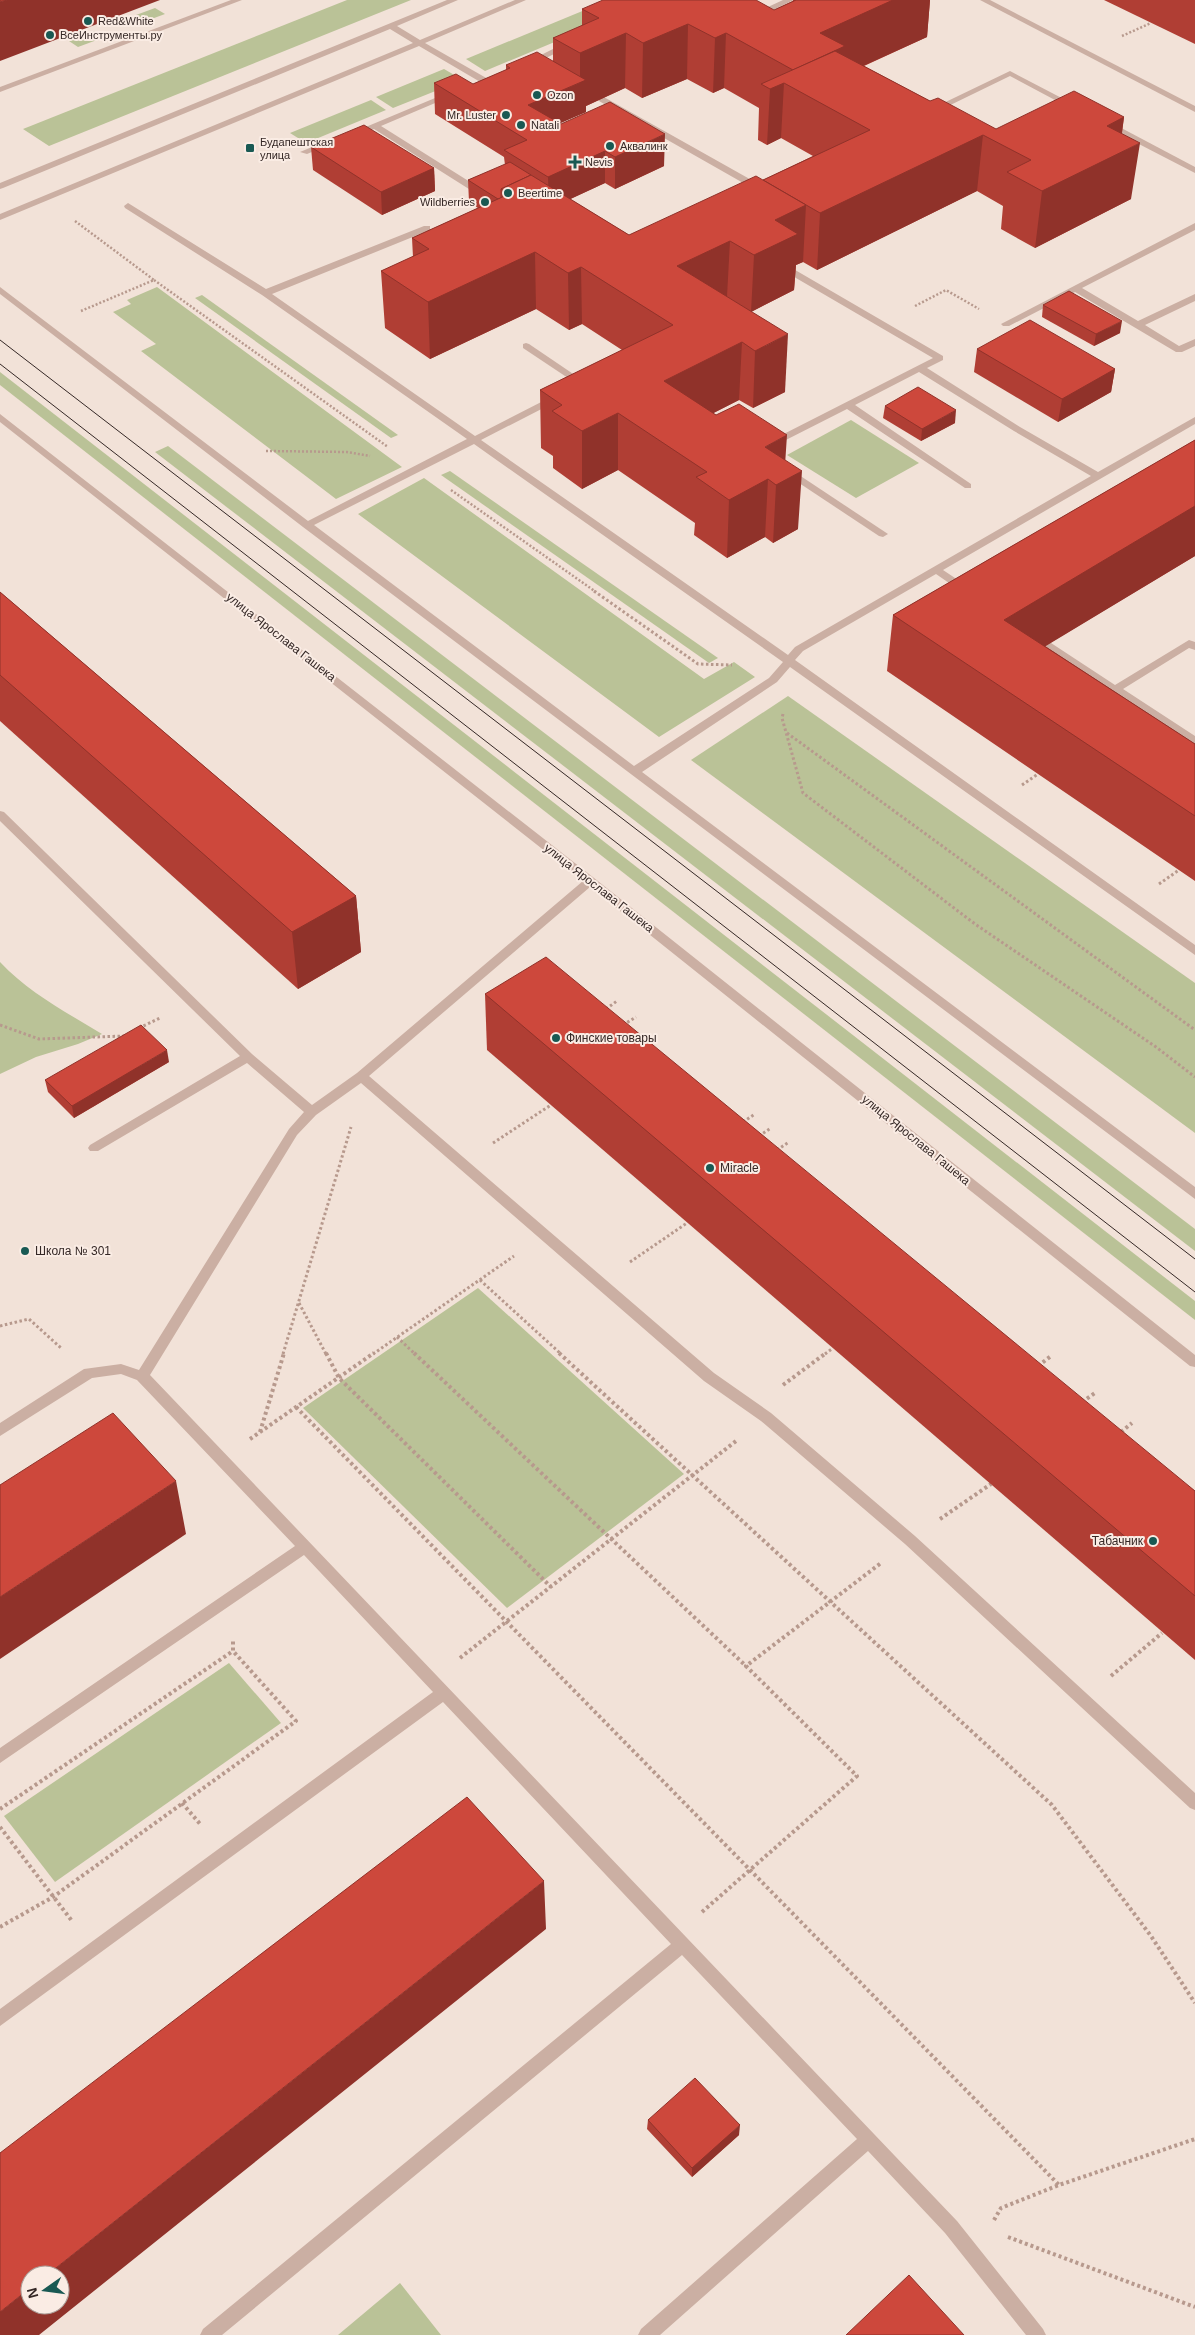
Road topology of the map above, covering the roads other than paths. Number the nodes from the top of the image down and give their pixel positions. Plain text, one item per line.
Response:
1 (238, 0) edge
2 (454, 0) edge
3 (522, 0) edge
4 (790, 0) edge
5 (984, 0) edge
6 (747, 18) edge
7 (390, 26) junction
8 (580, 40) edge
9 (419, 43) junction
10 (535, 60) junction
11 (543, 65) edge
12 (518, 67) edge
13 (472, 86) edge
14 (0, 90) edge
15 (463, 90) edge
16 (602, 98) edge
17 (1195, 108) edge
18 (1080, 110) edge
19 (923, 116) edge
20 (1098, 119) edge
21 (375, 126) junction
22 (304, 152) dead end
23 (1195, 170) edge
24 (0, 186) edge
25 (734, 192) edge
26 (484, 195) edge
27 (128, 206) dead end
28 (0, 217) edge
29 (1195, 226) edge
30 (427, 228) dead end
31 (787, 269) edge
32 (1076, 288) junction
33 (0, 290) edge
34 (265, 293) junction
35 (1195, 297) edge
36 (1006, 324) road end
37 (1138, 326) junction
38 (1195, 342) edge
39 (526, 346) dead end
40 (921, 369) junction
41 (848, 405) junction
42 (0, 417) edge
43 (1195, 420) edge
44 (473, 439) junction
45 (765, 447) edge
46 (780, 467) edge
47 (1098, 476) junction
48 (968, 486) dead end
49 (307, 525) junction
50 (883, 534) dead end
51 (935, 569) junction
52 (978, 599) edge
53 (1047, 645) edge
54 (1195, 647) edge
55 (788, 663) junction
56 (1116, 688) junction
57 (1195, 741) edge
58 (635, 771) junction
59 (0, 815) edge
60 (590, 880) junction
61 (1195, 951) edge
62 (248, 1057) junction
63 (361, 1076) junction
64 (312, 1112) junction
65 (94, 1148) dead end
66 (1195, 1194) edge
67 (1195, 1362) edge
68 (142, 1376) junction
69 (0, 1430) edge
70 (305, 1547) junction
71 (444, 1693) junction
72 (0, 1756) edge
73 (1195, 1803) edge
74 (683, 1944) junction
75 (0, 2018) edge
76 (868, 2140) junction
77 (209, 2335) edge
78 (647, 2335) edge
79 (1038, 2335) edge

1 - 14 street
2 - 7 street
3 - 9 street
4 - 6 street
5 - 17 street
7 - 9 street
7 - 24 street
8 - 10 street
9 - 13 street
9 - 28 street
10 - 11 street
10 - 12 street
15 - 21 street
16 - 25 street
18 - 19 street
20 - 23 street
21 - 22 street
21 - 26 street
27 - 34 street
29 - 32 street
30 - 34 street
31 - 40 street
32 - 36 street
32 - 37 street
33 - 49 street
34 - 44 street
35 - 37 street
37 - 38 street
39 - 44 street
40 - 41 street
40 - 47 street
41 - 45 street
41 - 48 street
42 - 60 street, улица Ярослава Гашека
43 - 47 street
44 - 49 street
44 - 55 street
46 - 50 street
47 - 51 street
49 - 58 street
51 - 52 street
51 - 55 street
53 - 56 street
54 - 56 street
55 - 58 street
55 - 61 street
56 - 57 street
58 - 66 street
59 - 62 street
60 - 63 street
60 - 67 street, улица Ярослава Гашека
62 - 64 street
62 - 65 street
63 - 64 street
63 - 73 street
64 - 68 street
68 - 69 street
68 - 70 street
70 - 71 street
70 - 72 street
71 - 74 street
71 - 75 street
74 - 76 street
74 - 77 street
76 - 78 street
76 - 79 street

